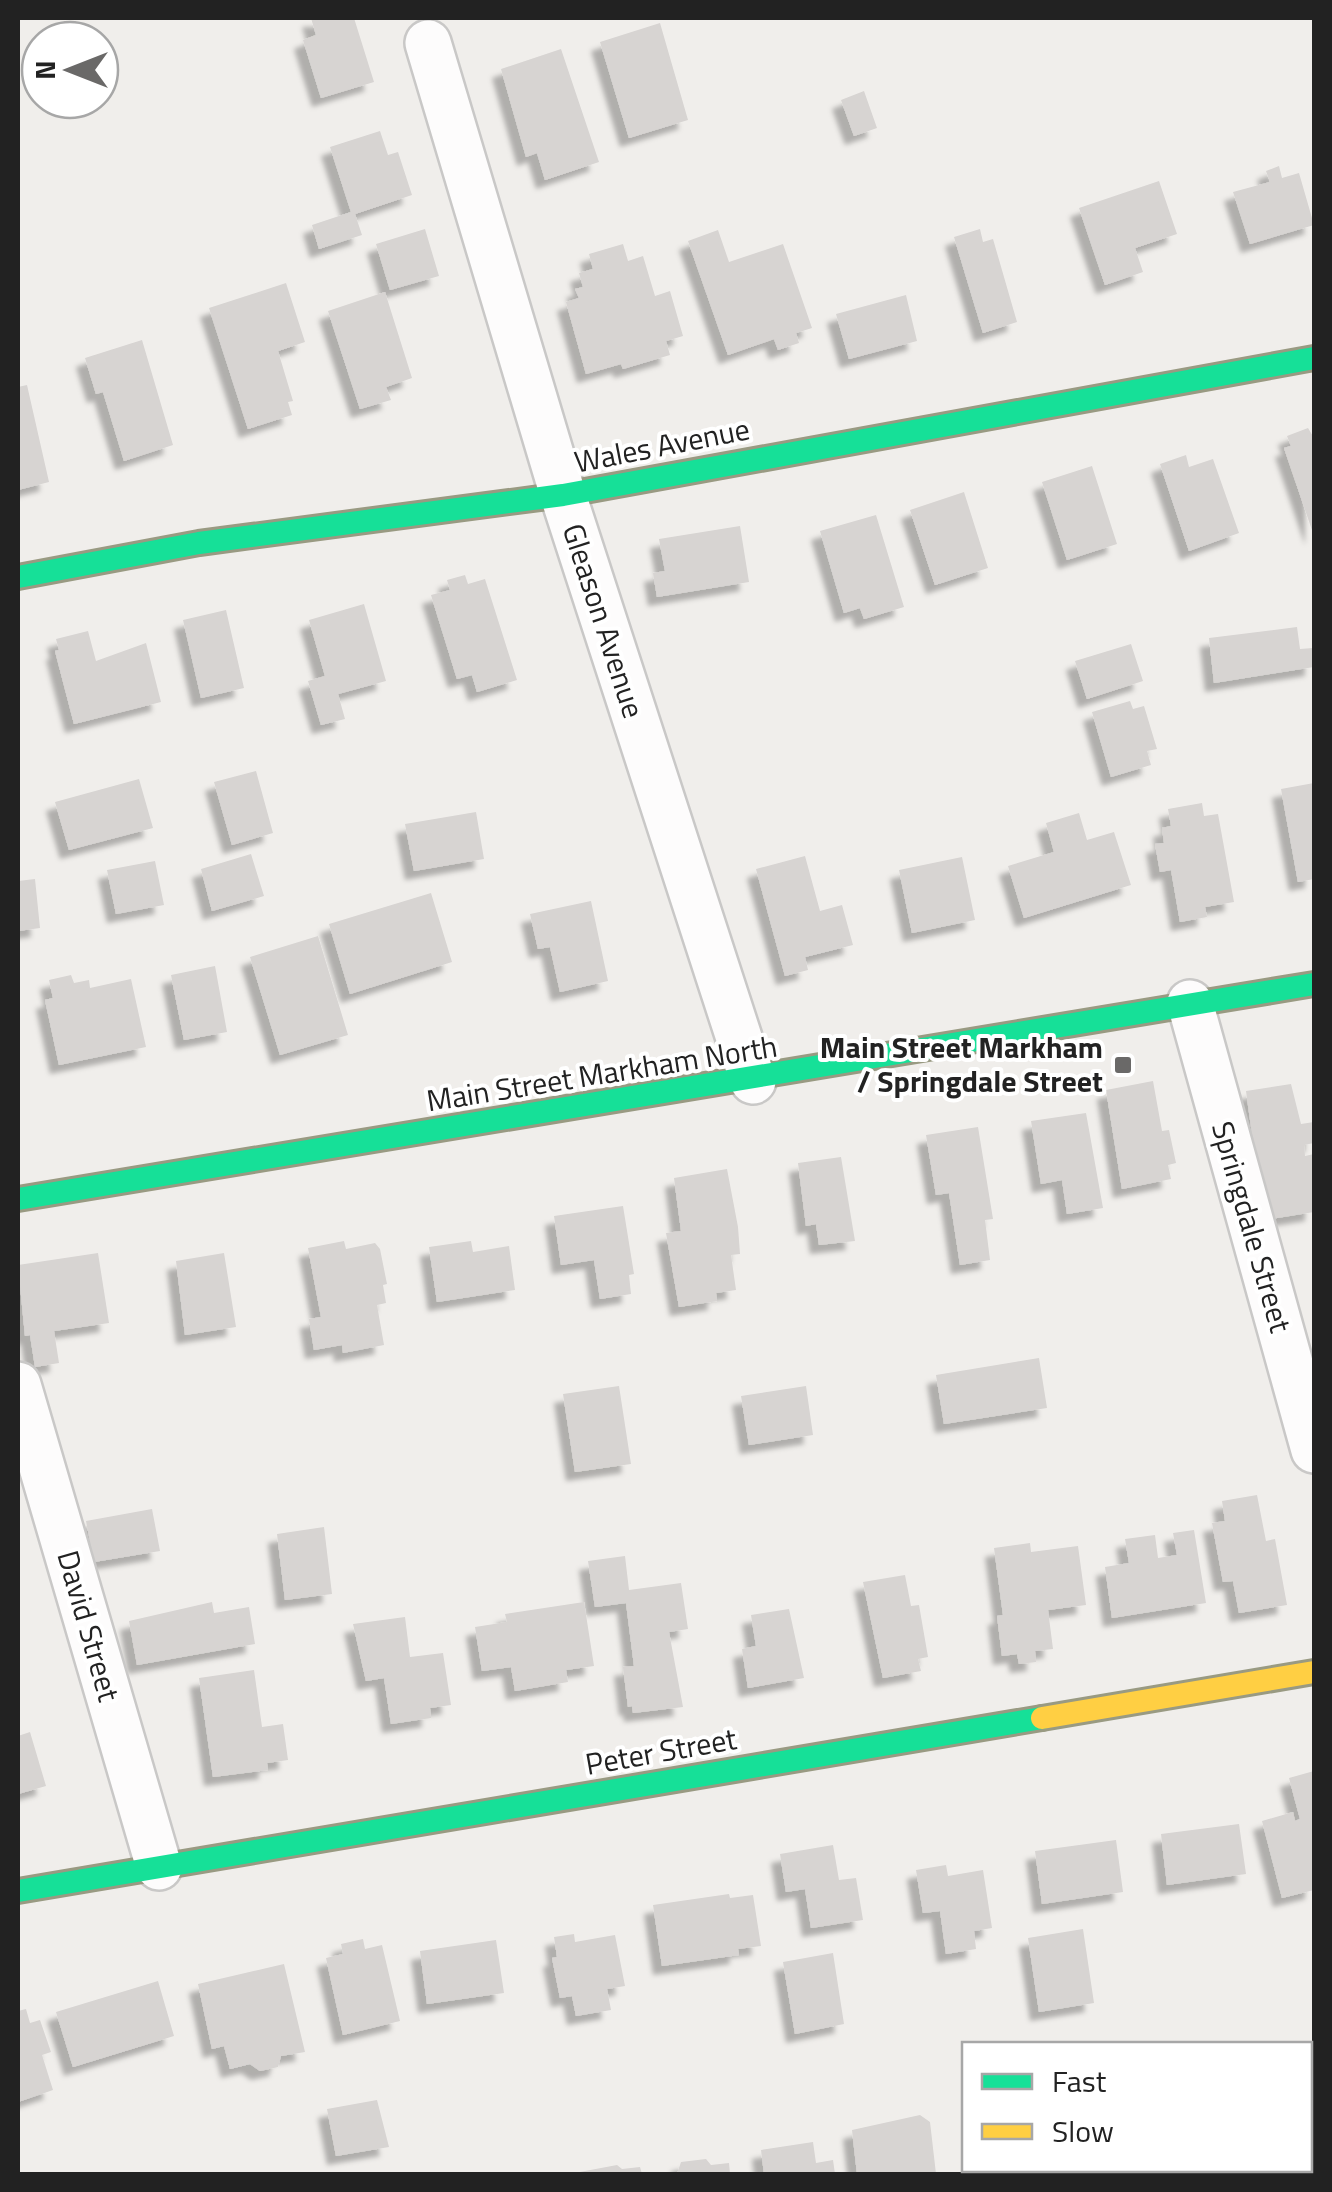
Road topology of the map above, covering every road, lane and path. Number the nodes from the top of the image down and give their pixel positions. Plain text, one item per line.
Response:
1 (428, 42) dead end
2 (1314, 358) edge
3 (563, 495) junction
4 (18, 577) edge
5 (1314, 984) edge
6 (1190, 1003) junction
7 (753, 1081) junction
8 (18, 1199) edge
9 (18, 1385) edge
10 (1314, 1450) edge
11 (1314, 1672) edge
12 (159, 1868) junction
13 (18, 1892) edge

1 - 3 street, Gleason Avenue
2 - 3 street, Wales Avenue
3 - 4 street, Wales Avenue
3 - 7 street, Gleason Avenue
5 - 6 street, Main Street Markham North
6 - 7 street, Main Street Markham North
6 - 10 street, Springdale Street
7 - 8 street, Main Street Markham North
9 - 12 street, David Street
11 - 12 street, Peter Street
12 - 13 street, Peter Street

